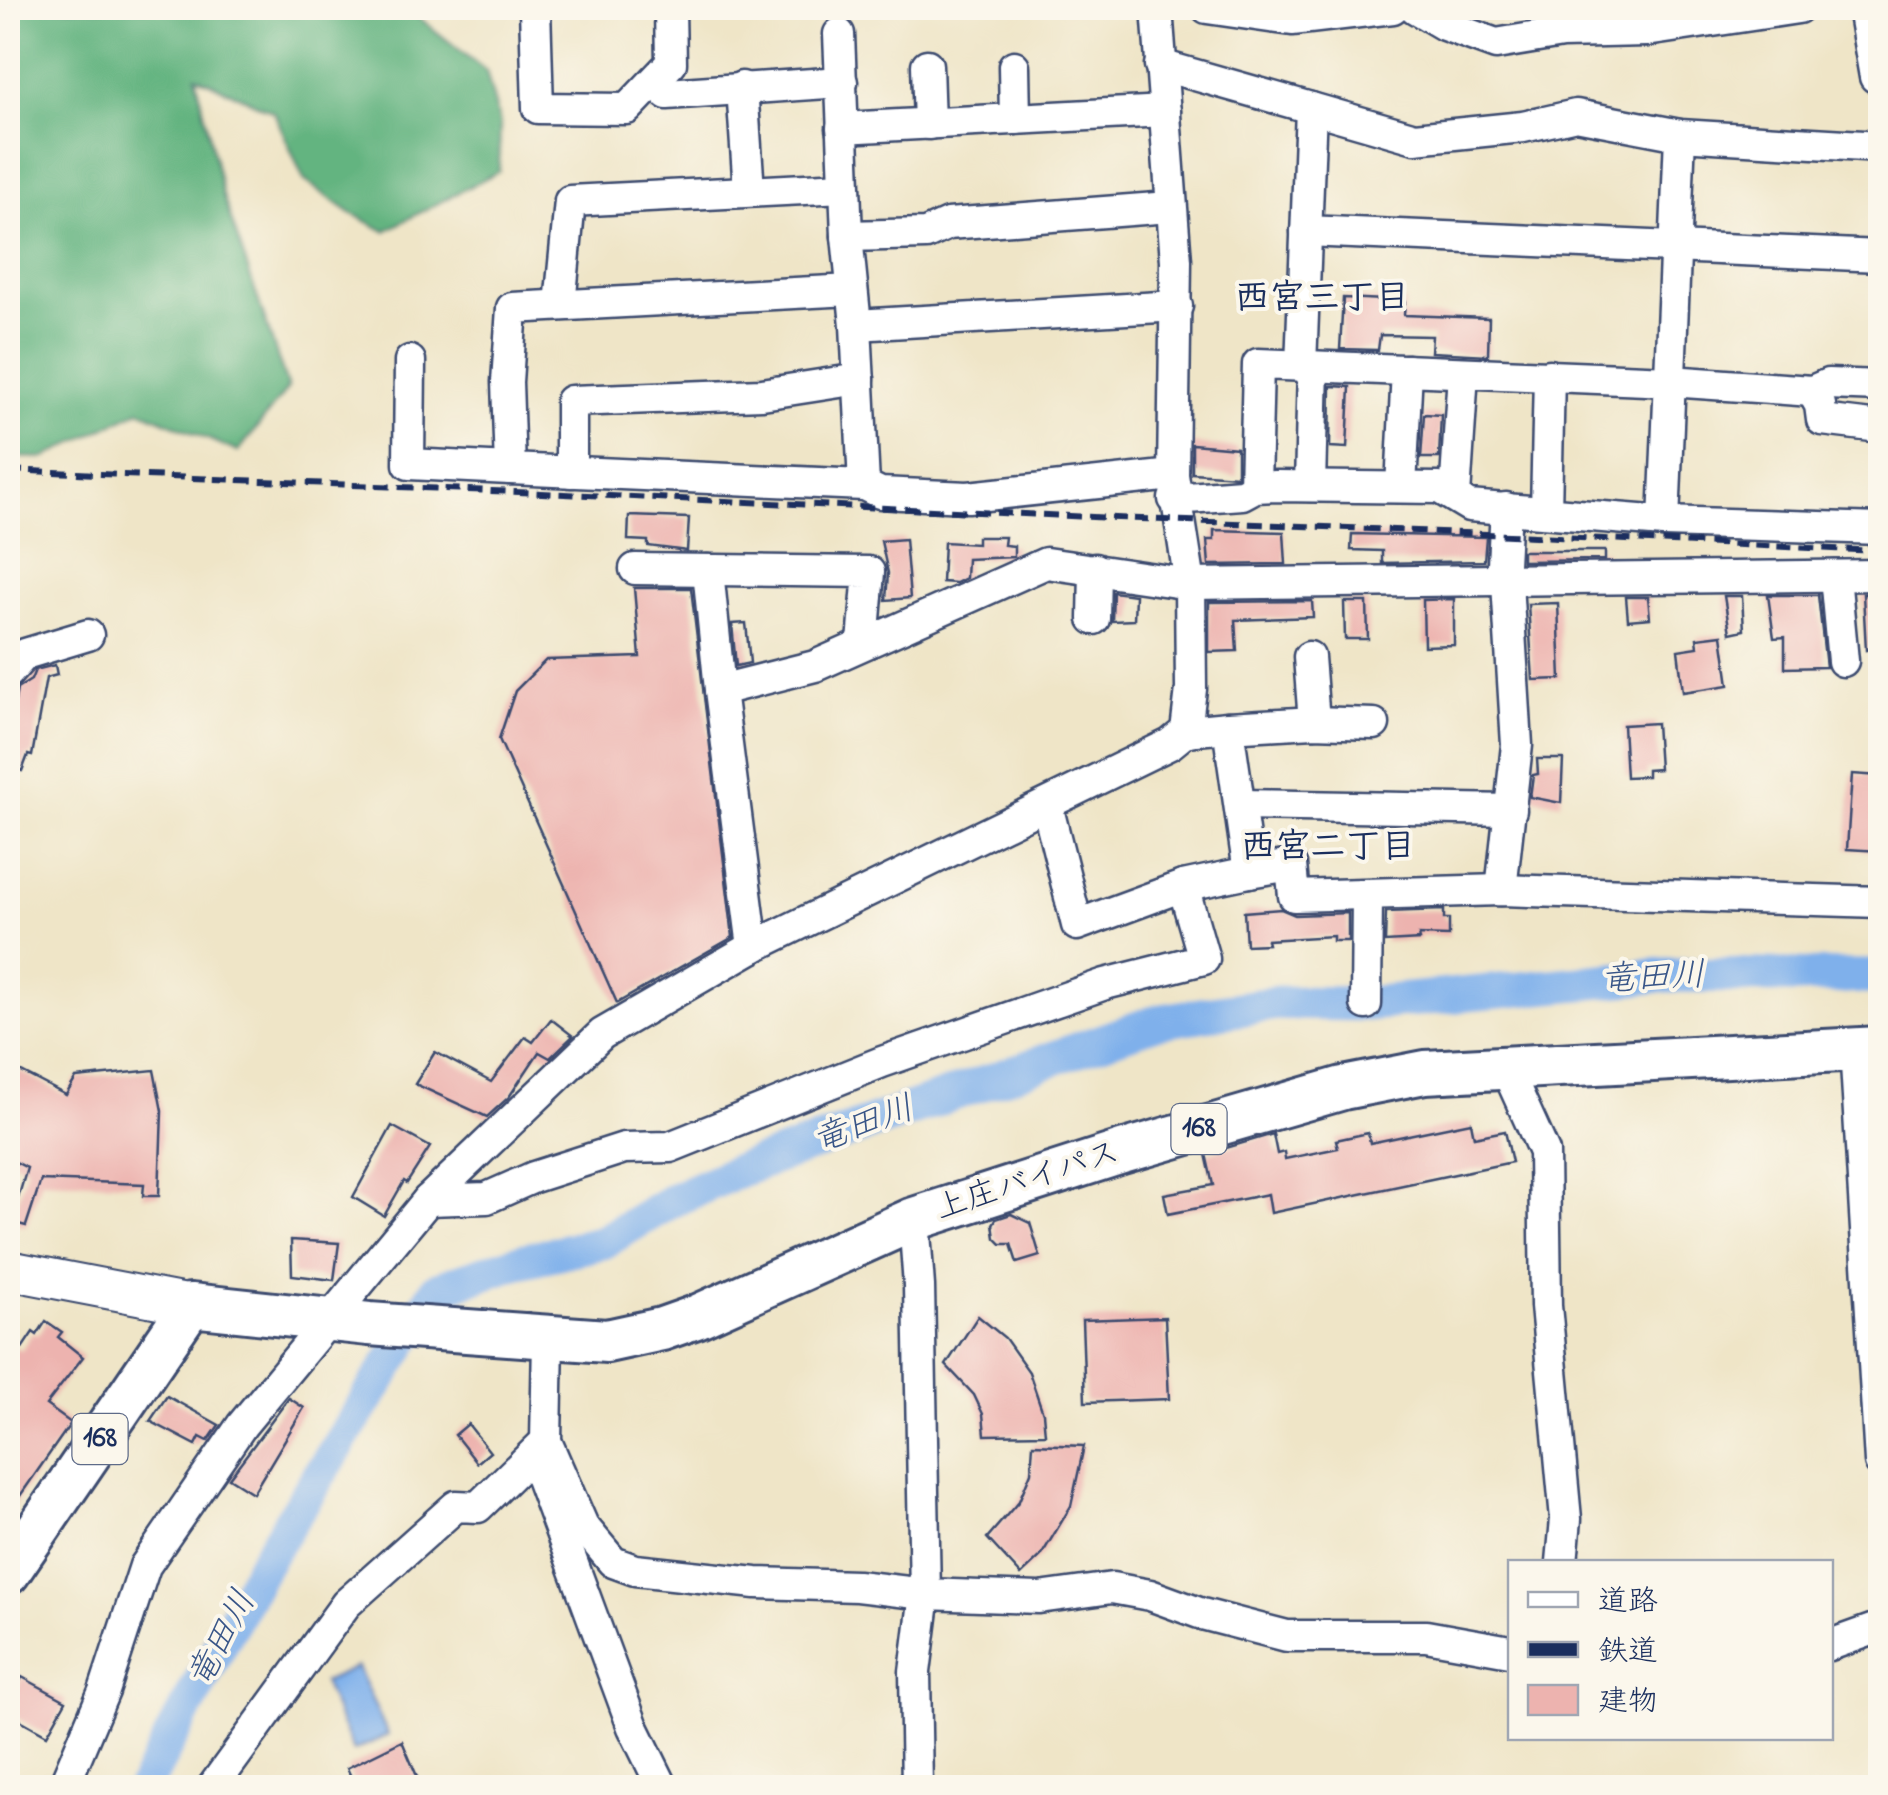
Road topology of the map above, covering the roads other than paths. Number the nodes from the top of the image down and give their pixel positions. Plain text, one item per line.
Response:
1 (535, 8) edge
2 (670, 8) edge
3 (1156, 8) edge
4 (1207, 8) edge
5 (1393, 8) edge
6 (1415, 8) edge
7 (1798, 8) edge
8 (1864, 8) edge
9 (1647, 19) edge
10 (839, 34) dead end
11 (927, 65) dead end
12 (1160, 65) junction
13 (1014, 66) dead end
14 (1875, 77) dead end
15 (842, 82) junction
16 (742, 87) junction
17 (667, 94) dead end
18 (1311, 108) junction
19 (1164, 112) junction
20 (1015, 119) junction
21 (930, 124) junction
22 (842, 128) junction
23 (1680, 135) junction
24 (1880, 146) edge
25 (844, 187) junction
26 (749, 191) junction
27 (1170, 208) junction
28 (1306, 231) junction
29 (847, 236) junction
30 (1676, 248) junction
31 (1880, 256) edge
32 (852, 290) junction
33 (560, 305) junction
34 (1177, 306) junction
35 (856, 325) junction
36 (410, 361) dead end
37 (1307, 367) junction
38 (1407, 370) junction
39 (1463, 373) junction
40 (1548, 376) junction
41 (858, 379) junction
42 (1670, 381) junction
43 (1880, 386) edge
44 (1812, 390) junction
45 (1880, 427) edge
46 (510, 470) junction
47 (571, 472) junction
48 (864, 485) junction
49 (1310, 486) junction
50 (1173, 487) junction
51 (1401, 487) junction
52 (1255, 488) junction
53 (1456, 496) junction
54 (1506, 508) junction
55 (1546, 511) junction
56 (1664, 522) junction
57 (1880, 529) edge
58 (635, 569) dead end
59 (1095, 569) junction
60 (708, 570) junction
61 (1880, 575) edge
62 (1834, 576) junction
63 (1504, 583) junction
64 (1190, 584) junction
65 (1094, 619) dead end
66 (88, 635) dead end
67 (863, 643) junction
68 (1309, 657) dead end
69 (1843, 661) dead end
70 (8, 673) edge
71 (720, 690) junction
72 (1314, 722) junction
73 (1374, 724) dead end
74 (1228, 727) junction
75 (1186, 731) junction
76 (1046, 805) junction
77 (1241, 805) junction
78 (1511, 810) junction
79 (1248, 872) junction
80 (1183, 886) junction
81 (1501, 890) junction
82 (1367, 896) junction
83 (1880, 902) edge
84 (754, 947) junction
85 (1366, 1004) dead end
86 (1868, 1048) edge
87 (1506, 1068) junction
88 (428, 1200) junction
89 (914, 1220) junction
90 (8, 1270) edge
91 (191, 1305) junction
92 (327, 1320) junction
93 (532, 1338) junction
94 (540, 1447) junction
95 (1880, 1462) edge
96 (1562, 1560) edge
97 (10, 1564) edge
98 (925, 1594) junction
99 (1880, 1627) edge
100 (1833, 1644) edge
101 (1508, 1651) edge
102 (63, 1788) edge
103 (212, 1788) edge
104 (663, 1788) edge
105 (916, 1788) edge

1 - 2 street
3 - 12 street
4 - 5 street
6 - 9 street
7 - 9 street
8 - 14 street
10 - 15 street
11 - 21 street
12 - 18 street
12 - 19 street
13 - 20 street
15 - 16 street
15 - 22 street
16 - 17 street
16 - 26 street
18 - 23 street
18 - 28 street
19 - 20 street
19 - 27 street
20 - 21 street
21 - 22 street
22 - 25 street
23 - 24 street
23 - 30 street
25 - 26 street
25 - 29 street
26 - 33 street
27 - 29 street
27 - 34 street
28 - 30 street
28 - 37 street
29 - 32 street
30 - 31 street
30 - 42 street
32 - 33 street
32 - 35 street
33 - 46 street
34 - 35 street
34 - 50 street
35 - 41 street
36 - 46 street
37 - 38 street
37 - 49 street
37 - 52 street
38 - 39 street
38 - 51 street
39 - 40 street
39 - 53 street
40 - 42 street
40 - 55 street
41 - 47 street
41 - 48 street
42 - 44 street
42 - 56 street
43 - 44 street
44 - 45 street
46 - 47 street
47 - 48 street
48 - 50 street
49 - 51 street
49 - 52 street
50 - 52 street
50 - 64 street
51 - 53 street
53 - 54 street
54 - 55 street
54 - 63 street
55 - 56 street
56 - 57 street
58 - 60 street
59 - 64 street
59 - 65 street
59 - 67 street
60 - 67 street
60 - 71 street
61 - 62 street
62 - 63 street
62 - 69 street
63 - 64 street
63 - 78 street
64 - 75 street
66 - 70 street
67 - 71 street
68 - 72 street
71 - 84 street
72 - 73 street
72 - 74 street
74 - 75 street
74 - 77 street
75 - 76 street
76 - 80 street
76 - 84 street
77 - 78 street
77 - 79 street
78 - 81 street
79 - 80 street
79 - 82 street
80 - 88 street
81 - 82 street
81 - 83 street
82 - 85 street
84 - 88 street
86 - 87 highway, 上庄バイパス / 168
86 - 95 street
87 - 89 highway, 上庄バイパス / 168
87 - 96 street
88 - 92 street
89 - 93 highway, 上庄バイパス / 168
89 - 98 street
90 - 91 main road
91 - 92 highway, 上庄バイパス / 168
91 - 97 highway, 168
92 - 93 highway, 上庄バイパス / 168
92 - 102 street
93 - 94 street
94 - 98 street
94 - 103 street
94 - 104 street
98 - 101 street
98 - 105 street
99 - 100 street

